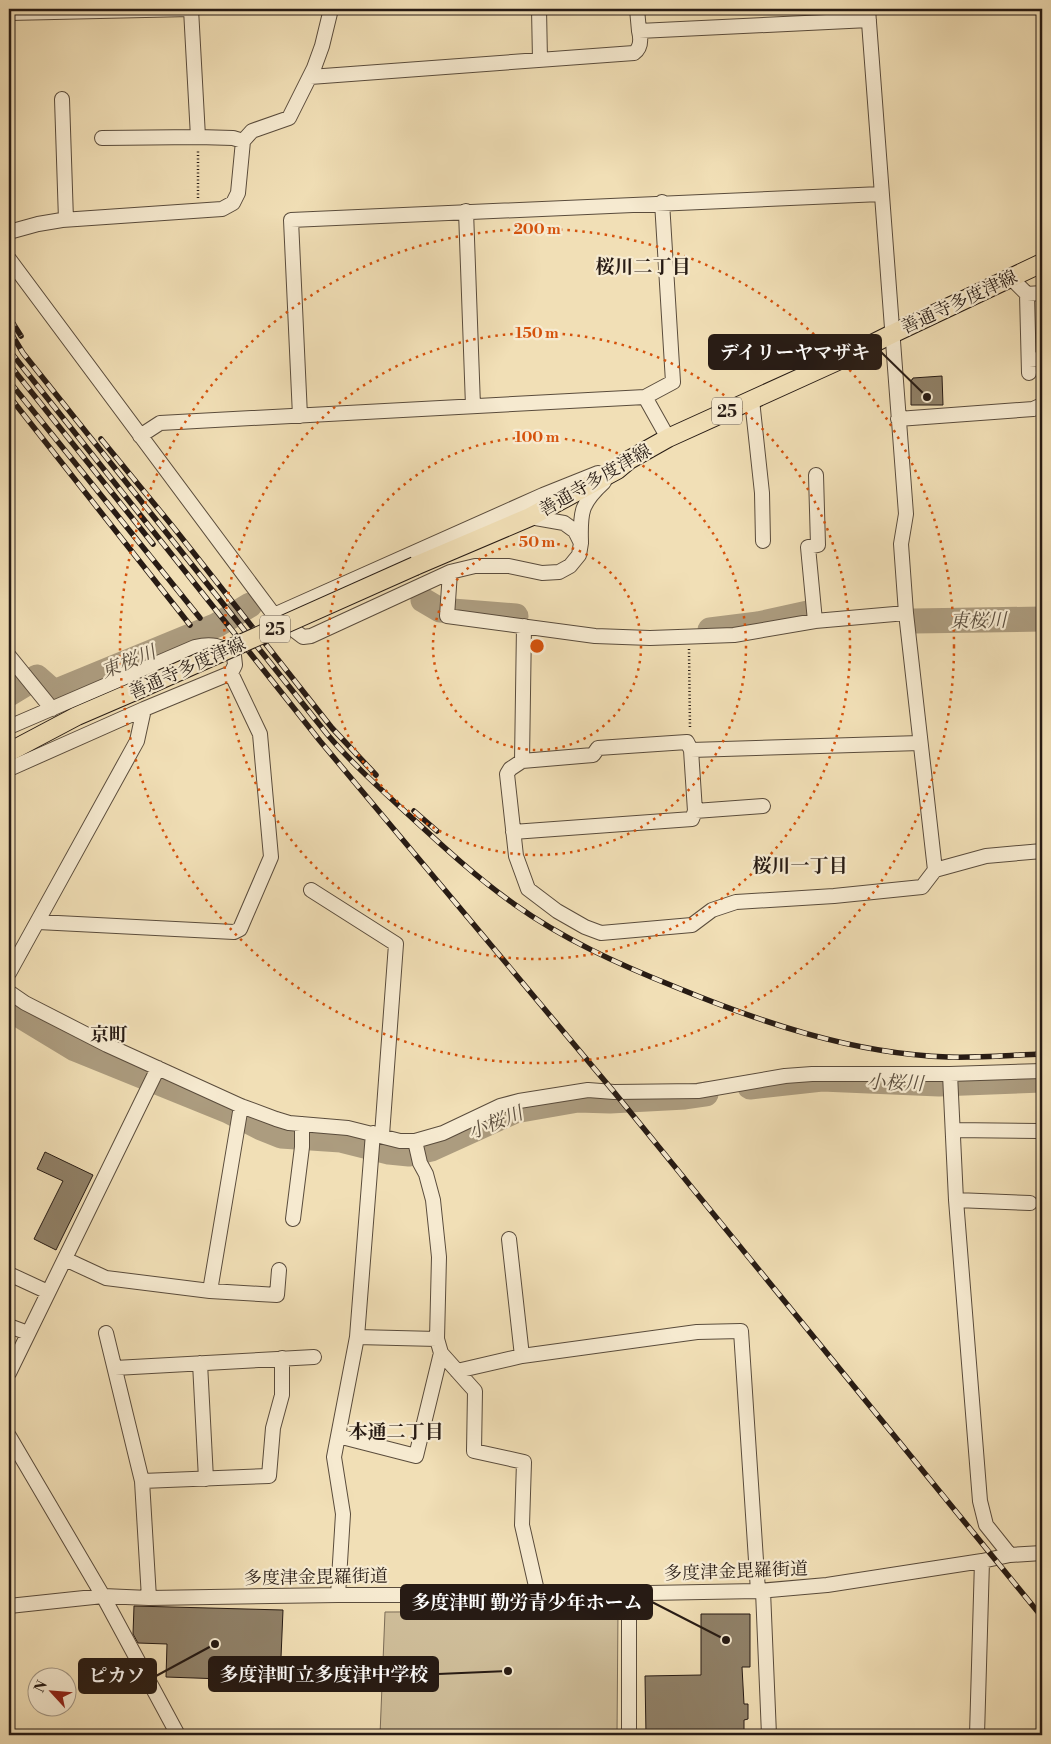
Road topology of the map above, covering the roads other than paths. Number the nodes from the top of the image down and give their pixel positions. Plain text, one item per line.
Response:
1 (191, 9) edge
2 (331, 9) edge
3 (539, 9) edge
4 (637, 9) edge
5 (9, 13) edge
6 (868, 14) edge
7 (639, 31) junction
8 (540, 60) junction
9 (310, 77) junction
10 (62, 99) dead end
11 (198, 137) junction
12 (102, 138) dead end
13 (243, 141) junction
14 (881, 194) junction
15 (662, 202) junction
16 (466, 211) junction
17 (66, 220) junction
18 (9, 232) edge
19 (9, 259) edge
20 (1042, 263) edge
21 (1011, 278) junction
22 (1042, 293) edge
23 (1028, 294) junction
24 (892, 334) junction
25 (1034, 364) edge
26 (645, 397) junction
27 (752, 400) junction
28 (1042, 405) edge
29 (473, 406) junction
30 (300, 416) junction
31 (898, 419) junction
32 (140, 436) junction
33 (668, 438) junction
34 (623, 465) junction
35 (816, 475) dead end
36 (530, 517) junction
37 (763, 541) dead end
38 (581, 543) junction
39 (450, 572) junction
40 (906, 613) junction
41 (274, 616) junction
42 (816, 621) junction
43 (524, 626) junction
44 (9, 656) edge
45 (231, 673) junction
46 (52, 709) junction
47 (144, 709) junction
48 (9, 727) edge
49 (920, 744) junction
50 (689, 746) junction
51 (9, 752) edge
52 (522, 761) junction
53 (9, 769) edge
54 (763, 806) dead end
55 (695, 811) junction
56 (513, 832) junction
57 (1042, 851) edge
58 (935, 870) junction
59 (311, 890) dead end
60 (38, 922) junction
61 (9, 974) edge
62 (9, 992) edge
63 (1042, 1071) edge
64 (154, 1076) junction
65 (950, 1083) junction
66 (240, 1113) junction
67 (302, 1127) junction
68 (953, 1130) junction
69 (1038, 1131) dead end
70 (374, 1141) junction
71 (417, 1148) junction
72 (956, 1200) junction
73 (1030, 1203) dead end
74 (293, 1219) dead end
75 (509, 1238) dead end
76 (65, 1259) junction
77 (279, 1270) dead end
78 (9, 1274) edge
79 (210, 1291) junction
80 (48, 1292) junction
81 (9, 1326) edge
82 (28, 1333) junction
83 (106, 1333) dead end
84 (358, 1337) junction
85 (438, 1339) junction
86 (441, 1354) junction
87 (314, 1356) dead end
88 (522, 1356) junction
89 (282, 1358) junction
90 (200, 1363) junction
91 (115, 1368) junction
92 (10, 1369) edge
93 (457, 1371) junction
94 (9, 1436) edge
95 (338, 1436) junction
96 (206, 1479) junction
97 (142, 1481) junction
98 (1042, 1553) edge
99 (1010, 1555) junction
100 (982, 1561) junction
101 (761, 1591) junction
102 (338, 1595) junction
103 (538, 1595) junction
104 (103, 1596) junction
105 (149, 1598) junction
106 (9, 1606) edge
107 (629, 1617) dead end
108 (146, 1674) junction
109 (88, 1679) dead end
110 (178, 1735) edge
111 (629, 1735) edge
112 (769, 1735) edge
113 (977, 1735) edge

1 - 5 street
1 - 11 street
2 - 9 street
3 - 8 street
4 - 7 street
6 - 7 street
6 - 14 street
7 - 8 street
8 - 9 street
9 - 13 street
10 - 17 street
11 - 12 street
11 - 13 street
13 - 17 street
14 - 15 street
14 - 24 street
15 - 16 street
15 - 26 street
16 - 29 street
16 - 30 street
17 - 18 street
19 - 32 street
20 - 21 main road, 善通寺多度津線 / 25
21 - 23 street
21 - 24 main road, 善通寺多度津線 / 25
22 - 23 street
23 - 25 street
24 - 27 main road, 善通寺多度津線 / 25
24 - 31 street
26 - 29 street
26 - 33 street
27 - 33 main road, 善通寺多度津線 / 25
27 - 37 street
28 - 31 street
29 - 30 street
30 - 32 street
31 - 40 street
32 - 41 street
33 - 34 main road, 善通寺多度津線 / 25
34 - 36 main road, 善通寺多度津線 / 25
34 - 38 street
34 - 41 street
35 - 42 street
36 - 38 street
36 - 51 main road, 善通寺多度津線 / 25, bridge
38 - 39 street
39 - 41 street
39 - 43 street
40 - 42 street
40 - 49 street
42 - 43 street
43 - 52 street
44 - 46 street
45 - 46 street
45 - 47 street
45 - 60 street
46 - 48 street
47 - 53 street
47 - 60 street
49 - 50 street
49 - 58 street
50 - 52 street
50 - 55 street
52 - 56 street
54 - 55 street
55 - 56 street
56 - 58 street
57 - 58 street
59 - 70 street
60 - 61 street
62 - 64 street
63 - 65 street
64 - 66 street
64 - 76 street
65 - 68 street
65 - 71 street
66 - 67 street
66 - 79 street
67 - 70 street
67 - 74 street
68 - 69 street
68 - 72 street
70 - 71 street
70 - 84 street
71 - 85 street
72 - 73 street
72 - 99 street
75 - 88 street
76 - 79 street
76 - 80 street
77 - 79 street
78 - 80 street
80 - 82 street
81 - 82 street
82 - 92 street
83 - 91 street
84 - 85 street
84 - 95 street
85 - 86 street
86 - 93 street
86 - 95 street
87 - 89 street
88 - 93 street
88 - 101 street
89 - 90 street
89 - 96 street
90 - 91 street
90 - 96 street
91 - 97 street
93 - 103 street
94 - 104 street
95 - 102 street
96 - 97 street
97 - 105 street
98 - 99 street, 多度津金毘羅街道
99 - 100 street, 多度津金毘羅街道
100 - 101 street, 多度津金毘羅街道
100 - 113 street
101 - 103 street, 多度津金毘羅街道
101 - 112 street
102 - 103 street, 多度津金毘羅街道
102 - 105 street, 多度津金毘羅街道
104 - 105 street, 多度津金毘羅街道
104 - 106 street, 多度津金毘羅街道
104 - 108 street
107 - 111 street
108 - 109 street
108 - 110 street

